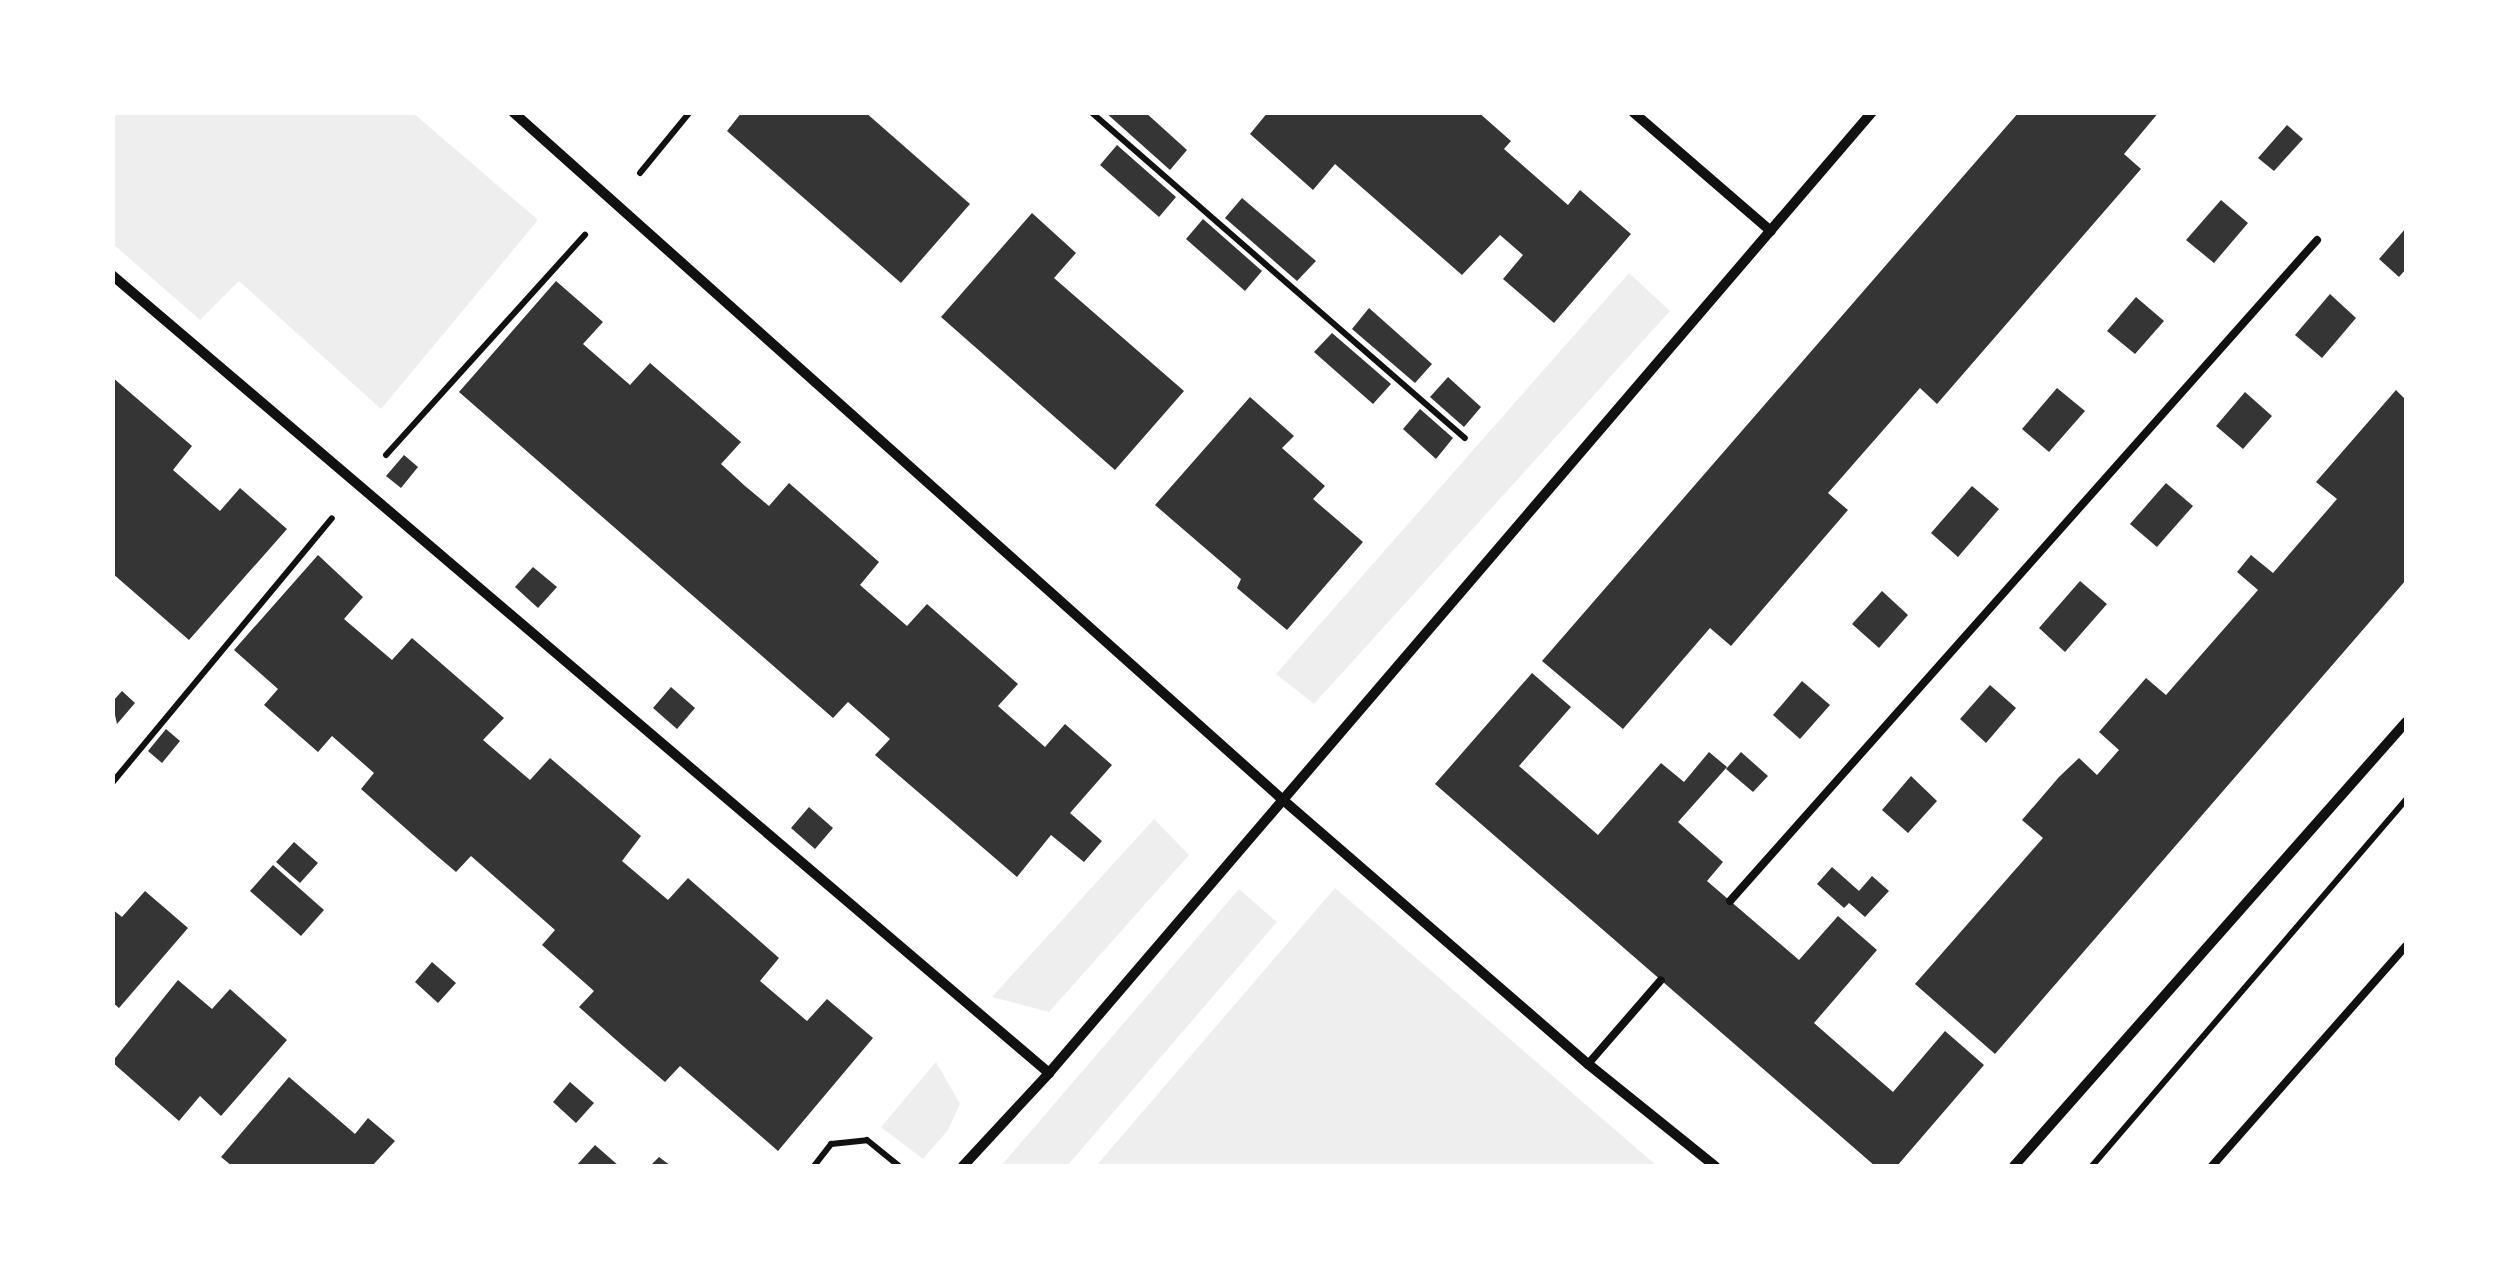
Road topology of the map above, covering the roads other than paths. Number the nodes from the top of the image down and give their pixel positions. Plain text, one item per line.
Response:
1 (513, 112) edge
2 (1633, 112) edge
3 (1872, 112) edge
4 (1771, 231) junction
5 (2317, 240) dead end
6 (112, 274) edge
7 (2406, 722) edge
8 (1282, 799) junction
9 (1730, 901) dead end
10 (2406, 946) edge
11 (1661, 980) dead end
12 (1588, 1064) junction
13 (1049, 1073) junction
14 (963, 1166) edge
15 (1716, 1166) edge
16 (2014, 1166) edge
17 (2212, 1166) edge

1 - 8 street
2 - 4 street
3 - 4 street
4 - 8 street
5 - 9 lane
6 - 13 street
7 - 16 street
8 - 12 street
8 - 13 street
10 - 17 lane
11 - 12 lane
12 - 15 street
13 - 14 street

